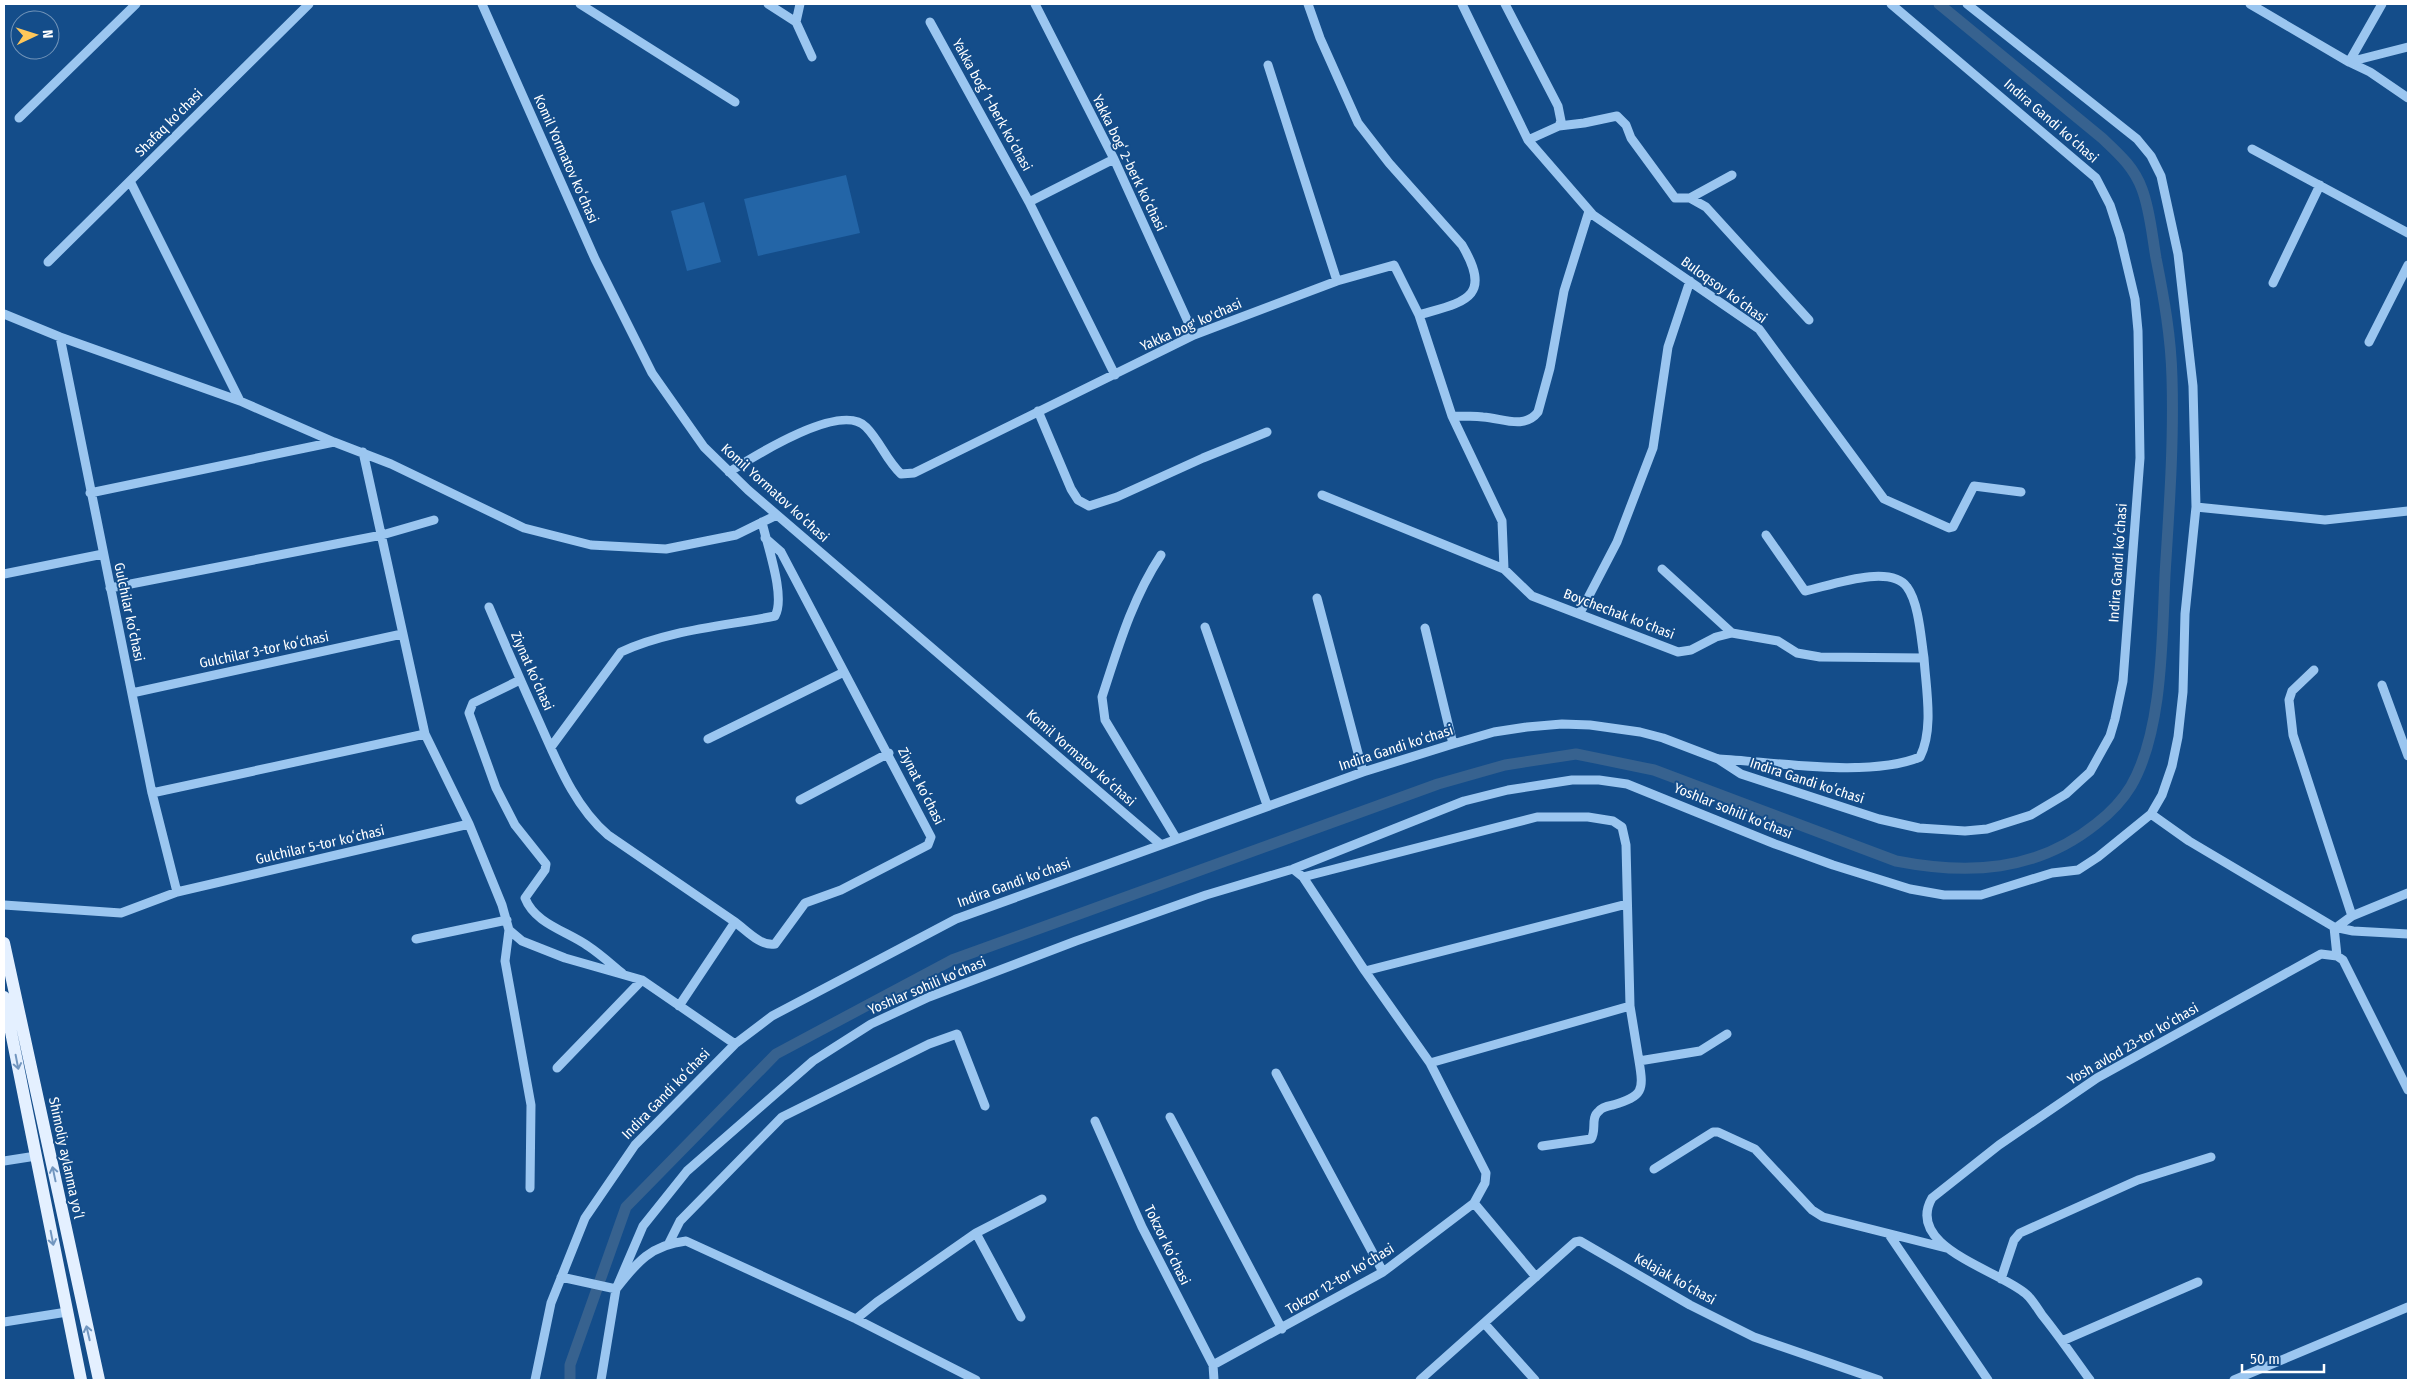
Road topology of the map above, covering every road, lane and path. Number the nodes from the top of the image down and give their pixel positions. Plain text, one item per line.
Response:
1 (136, 4) edge
2 (309, 4) edge
3 (482, 4) edge
4 (580, 4) edge
5 (768, 4) edge
6 (800, 4) edge
7 (1035, 4) edge
8 (1308, 4) edge
9 (1462, 4) edge
10 (1505, 4) edge
11 (1892, 4) edge
12 (1967, 4) edge
13 (2250, 4) edge
14 (2382, 4) edge
15 (796, 22) junction
16 (930, 22) dead end
17 (2408, 47) edge
18 (812, 57) dead end
19 (2349, 62) junction
20 (1268, 65) dead end
21 (2408, 98) edge
22 (735, 102) dead end
23 (19, 118) dead end
24 (1559, 126) junction
25 (1528, 140) junction
26 (2252, 150) dead end
27 (1114, 159) junction
28 (1732, 175) dead end
29 (130, 181) junction
30 (2320, 185) junction
31 (1690, 198) junction
32 (1029, 202) junction
33 (1589, 211) junction
34 (2408, 233) edge
35 (48, 262) dead end
36 (2408, 265) edge
37 (1337, 280) junction
38 (1690, 281) junction
39 (2274, 283) dead end
40 (4, 314) edge
41 (1419, 315) junction
42 (1810, 320) dead end
43 (1194, 335) junction
44 (60, 337) junction
45 (2369, 342) dead end
46 (1115, 375) junction
47 (240, 401) junction
48 (1038, 411) junction
49 (1452, 416) junction
50 (1266, 432) dead end
51 (334, 442) junction
52 (363, 452) junction
53 (729, 472) junction
54 (90, 492) junction
55 (2021, 492) dead end
56 (1322, 496) dead end
57 (2196, 507) junction
58 (2408, 511) edge
59 (777, 515) junction
60 (434, 520) dead end
61 (762, 522) junction
62 (382, 535) junction
63 (1766, 535) dead end
64 (765, 538) junction
65 (103, 554) junction
66 (1161, 555) dead end
67 (1504, 569) junction
68 (1662, 569) dead end
69 (4, 574) edge
70 (110, 588) junction
71 (1317, 598) dead end
72 (489, 607) dead end
73 (1580, 613) junction
74 (1205, 627) dead end
75 (1425, 628) dead end
76 (1732, 633) junction
77 (402, 634) junction
78 (1924, 658) junction
79 (2314, 670) dead end
80 (844, 672) junction
81 (520, 680) junction
82 (2382, 685) dead end
83 (132, 693) junction
84 (425, 734) junction
85 (708, 739) dead end
86 (1453, 744) junction
87 (550, 747) junction
88 (889, 753) junction
89 (2408, 756) edge
90 (1718, 760) junction
91 (1363, 772) junction
92 (152, 793) junction
93 (800, 800) dead end
94 (1267, 805) junction
95 (2151, 814) junction
96 (469, 824) junction
97 (1176, 838) junction
98 (1160, 844) junction
99 (1293, 869) junction
100 (1303, 877) junction
101 (177, 892) junction
102 (2408, 893) edge
103 (1627, 904) junction
104 (4, 905) edge
105 (2352, 916) junction
106 (507, 920) junction
107 (735, 922) junction
108 (509, 930) junction
109 (2336, 930) junction
110 (2408, 934) edge
111 (416, 939) dead end
112 (4, 943) edge
113 (2336, 953) junction
114 (1365, 971) junction
115 (627, 977) junction
116 (642, 980) junction
117 (5, 1005) edge
118 (679, 1006) junction
119 (1630, 1006) junction
120 (20, 1009) junction
121 (1727, 1034) dead end
122 (735, 1044) junction
123 (1639, 1061) junction
124 (1430, 1063) junction
125 (557, 1068) dead end
126 (1276, 1073) dead end
127 (2408, 1090) edge
128 (984, 1106) dead end
129 (1170, 1118) dead end
130 (1095, 1121) dead end
131 (1542, 1146) dead end
132 (36, 1156) junction
133 (2211, 1157) dead end
134 (4, 1161) edge
135 (1654, 1169) dead end
136 (530, 1188) dead end
137 (1042, 1199) dead end
138 (1474, 1203) junction
139 (976, 1233) junction
140 (1890, 1236) junction
141 (669, 1243) junction
142 (1949, 1248) junction
143 (1383, 1272) junction
144 (561, 1277) junction
145 (1536, 1277) junction
146 (2001, 1279) junction
147 (2198, 1282) dead end
148 (616, 1289) junction
149 (2408, 1307) edge
150 (67, 1312) junction
151 (1021, 1317) dead end
152 (856, 1319) junction
153 (4, 1322) edge
154 (1484, 1323) junction
155 (1282, 1330) junction
156 (2062, 1341) junction
157 (1213, 1365) junction
158 (81, 1380) edge
159 (99, 1380) edge
160 (535, 1380) edge
161 (600, 1380) edge
162 (976, 1380) edge
163 (1214, 1380) edge
164 (1420, 1380) edge
165 (1536, 1380) edge
166 (1879, 1380) edge
167 (1988, 1380) edge
168 (2090, 1380) edge
169 (2234, 1380) edge

1 - 23 street
2 - 29 street, Shafaq koʻchasi
3 - 53 street, Komil Yormatov koʻchasi
4 - 22 street
5 - 15 street
6 - 15 street
7 - 27 street, Yakka bogʻ 2-berk koʻchasi
8 - 41 street
9 - 25 street, Buloqsoy koʻchasi
10 - 24 street
11 - 90 street, Indira Gandi koʻchasi
12 - 57 street
13 - 19 street
14 - 19 street
15 - 18 street
16 - 32 street, Yakka bogʻ 1-berk koʻchasi
17 - 19 street
19 - 21 street
20 - 37 street
24 - 25 street
24 - 31 street
25 - 33 street, Buloqsoy koʻchasi
26 - 30 street
27 - 32 street
27 - 43 street, Yakka bogʻ 2-berk koʻchasi
28 - 31 street
29 - 35 street, Shafaq koʻchasi
29 - 47 street
30 - 34 street
30 - 39 street
31 - 42 street
32 - 46 street, Yakka bogʻ 1-berk koʻchasi
33 - 38 street, Buloqsoy koʻchasi
33 - 49 street
36 - 45 street
37 - 41 street, Yakka bog' ko'chasi
37 - 43 street, Yakka bog' ko'chasi
38 - 55 street, Buloqsoy koʻchasi
38 - 73 street
40 - 44 street
41 - 49 street, Yakka bog' ko'chasi
43 - 46 street, Yakka bog' ko'chasi
44 - 47 street
44 - 54 street, Gulchilar koʻchasi
46 - 48 street, Yakka bog' ko'chasi
47 - 51 street
48 - 50 street
48 - 53 street, Yakka bog' ko'chasi
49 - 67 street, Yakka bog' ko'chasi
51 - 52 street
51 - 54 street
52 - 61 street
52 - 62 street
53 - 59 street, Komil Yormatov koʻchasi
54 - 65 street, Gulchilar koʻchasi
56 - 67 street, Boychechak koʻchasi
57 - 58 street
57 - 95 street
59 - 61 street
59 - 98 street, Komil Yormatov koʻchasi
60 - 62 street
61 - 64 street, Ziynat koʻchasi
62 - 70 street
62 - 77 street
63 - 78 street
64 - 80 street, Ziynat koʻchasi
64 - 87 street, Ziynat koʻchasi
65 - 69 street
65 - 70 street, Gulchilar koʻchasi
66 - 97 street
67 - 73 street, Boychechak koʻchasi
68 - 76 street
70 - 83 street, Gulchilar koʻchasi
71 - 91 street
72 - 81 street, Ziynat koʻchasi
73 - 76 street, Boychechak koʻchasi
74 - 94 street
75 - 86 street
76 - 78 street, Boychechak koʻchasi
77 - 83 street, Gulchilar 3-tor koʻchasi
77 - 84 street
78 - 90 street
79 - 105 street
80 - 85 street
80 - 88 street, Ziynat koʻchasi
81 - 87 street, Ziynat koʻchasi
81 - 115 street
82 - 89 street
83 - 92 street, Gulchilar koʻchasi
84 - 92 street
84 - 96 street
86 - 90 street, Indira Gandi koʻchasi
86 - 91 street, Indira Gandi koʻchasi
87 - 107 street, Ziynat koʻchasi
88 - 93 street
88 - 107 street, Ziynat koʻchasi
91 - 94 street, Indira Gandi koʻchasi
92 - 101 street, Gulchilar koʻchasi
94 - 97 street, Indira Gandi koʻchasi
95 - 99 street, Yoshlar sohili koʻchasi
95 - 109 street
96 - 101 street, Gulchilar 5-tor koʻchasi
96 - 106 street
97 - 98 street, Indira Gandi koʻchasi
98 - 122 street, Indira Gandi koʻchasi
99 - 100 street
99 - 148 street, Yoshlar sohili koʻchasi
100 - 103 street
100 - 114 street
101 - 104 street, Gulchilar 5-tor koʻchasi
102 - 105 street
103 - 114 street
103 - 119 street
105 - 109 street
106 - 108 street
106 - 111 street
107 - 118 street
108 - 115 street
108 - 136 street
109 - 110 street
109 - 113 street
112 - 120 main road, Shimoliy aylanma yoʻl
113 - 127 street
113 - 142 street, Yosh avlod 23-tor koʻchasi
114 - 124 street
115 - 116 street
116 - 118 street
116 - 125 street
117 - 120 street
117 -> 132 main road, Shimoliy aylanma yoʻl
118 - 122 street
119 - 123 street
119 - 124 street
159 -> 120 main road, Shimoliy aylanma yoʻl
121 - 123 street
122 - 144 street, Indira Gandi koʻchasi
123 - 131 street
124 - 138 street
126 - 143 street
128 - 141 street
129 - 155 street
130 - 157 street, Tokzor koʻchasi
132 - 134 street
132 -> 150 main road, Shimoliy aylanma yoʻl
133 - 146 street
135 - 140 street
137 - 139 street
138 - 143 street, Tokzor 12-tor koʻchasi
138 - 145 street
139 - 151 street
139 - 152 street
140 - 142 street
140 - 167 street
141 - 148 street
141 - 152 street
142 - 146 street
143 - 155 street, Tokzor 12-tor koʻchasi
144 - 148 street
144 - 160 street, Indira Gandi koʻchasi
145 - 154 street, Kelajak koʻchasi
145 - 166 street, Kelajak koʻchasi
146 - 156 street
147 - 156 street
148 - 161 street, Yoshlar sohili koʻchasi
149 - 169 street
150 - 153 street
150 - 158 main road, Shimoliy aylanma yoʻl
152 - 162 street
154 - 164 street, Kelajak koʻchasi
154 - 165 street
155 - 157 street, Tokzor 12-tor koʻchasi
156 - 168 street
157 - 163 street, Tokzor koʻchasi

